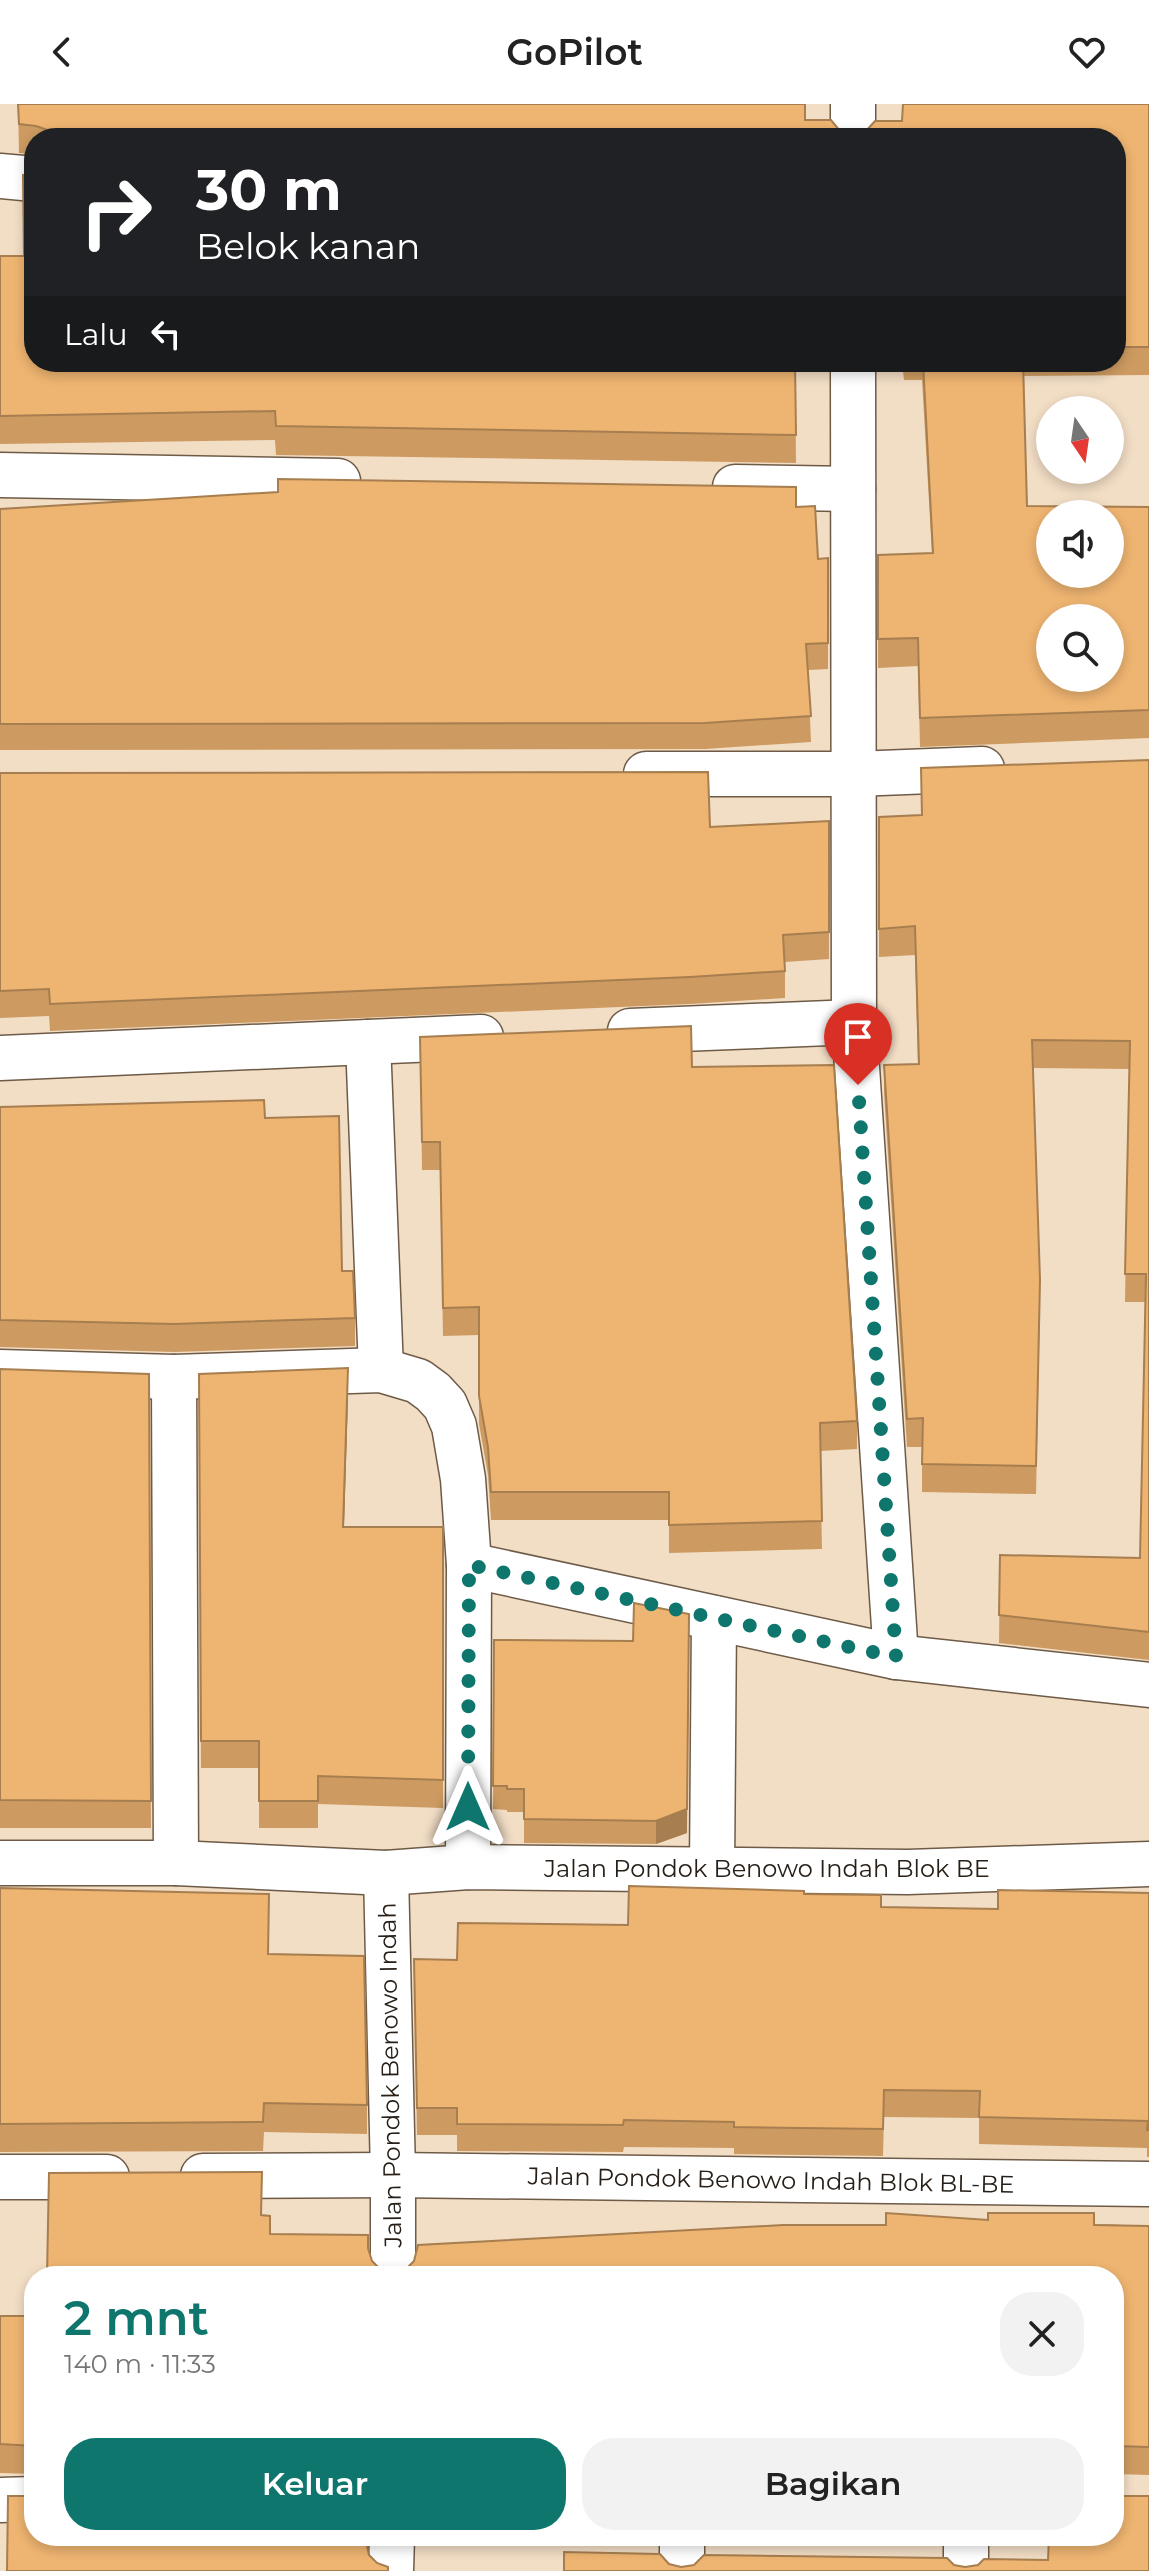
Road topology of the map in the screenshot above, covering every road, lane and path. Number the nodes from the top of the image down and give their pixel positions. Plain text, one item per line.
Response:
1 (853, 104) edge
2 (853, 128) edge
3 (0, 176) edge
4 (24, 178) edge
5 (853, 372) edge
6 (0, 475) edge
7 (379, 481) edge
8 (695, 486) edge
9 (853, 489) junction
10 (1025, 768) edge
11 (602, 774) edge
12 (855, 774) junction
13 (854, 1022) junction
14 (588, 1033) edge
15 (525, 1035) edge
16 (368, 1042) junction
17 (0, 1058) edge
18 (381, 1370) junction
19 (0, 1372) edge
20 (174, 1377) junction
21 (469, 1565) junction
22 (714, 1618) junction
23 (896, 1657) junction
24 (1149, 1685) edge
25 (0, 1863) edge
26 (176, 1863) junction
27 (1149, 1864) edge
28 (468, 1867) junction
29 (712, 1870) junction
30 (386, 1873) junction
31 (393, 2175) junction
32 (0, 2177) edge
33 (1149, 2184) edge
34 (393, 2266) edge
35 (24, 2499) edge
36 (0, 2500) edge
37 (392, 2546) edge
38 (682, 2546) edge
39 (966, 2546) edge
40 (391, 2571) edge
41 (682, 2571) edge
42 (966, 2571) edge

1 - 2 street
3 - 4 street
5 - 9 street
6 - 7 street
8 - 9 street
9 - 12 street
10 - 12 street
11 - 12 street
12 - 13 street
13 - 14 street
13 - 23 street
15 - 16 street
16 - 17 street
16 - 18 street
18 - 20 street
18 - 21 street
19 - 20 street
20 - 26 street
21 - 22 street
21 - 28 street
22 - 23 street
22 - 29 street
23 - 24 street
25 - 26 street, Jalan Pondok Benowo Indah Blok BE
26 - 30 street, Jalan Pondok Benowo Indah Blok BE
27 - 29 street, Jalan Pondok Benowo Indah Blok BE
28 - 29 street, Jalan Pondok Benowo Indah Blok BE
28 - 30 street, Jalan Pondok Benowo Indah Blok BE
30 - 31 street, Jalan Pondok Benowo Indah
31 - 32 street, Jalan Pondok Benowo Indah Blok BL-BE
31 - 33 street, Jalan Pondok Benowo Indah Blok BL-BE
31 - 34 street, Jalan Pondok Benowo Indah
35 - 36 street
37 - 40 street
38 - 41 street
39 - 42 street

